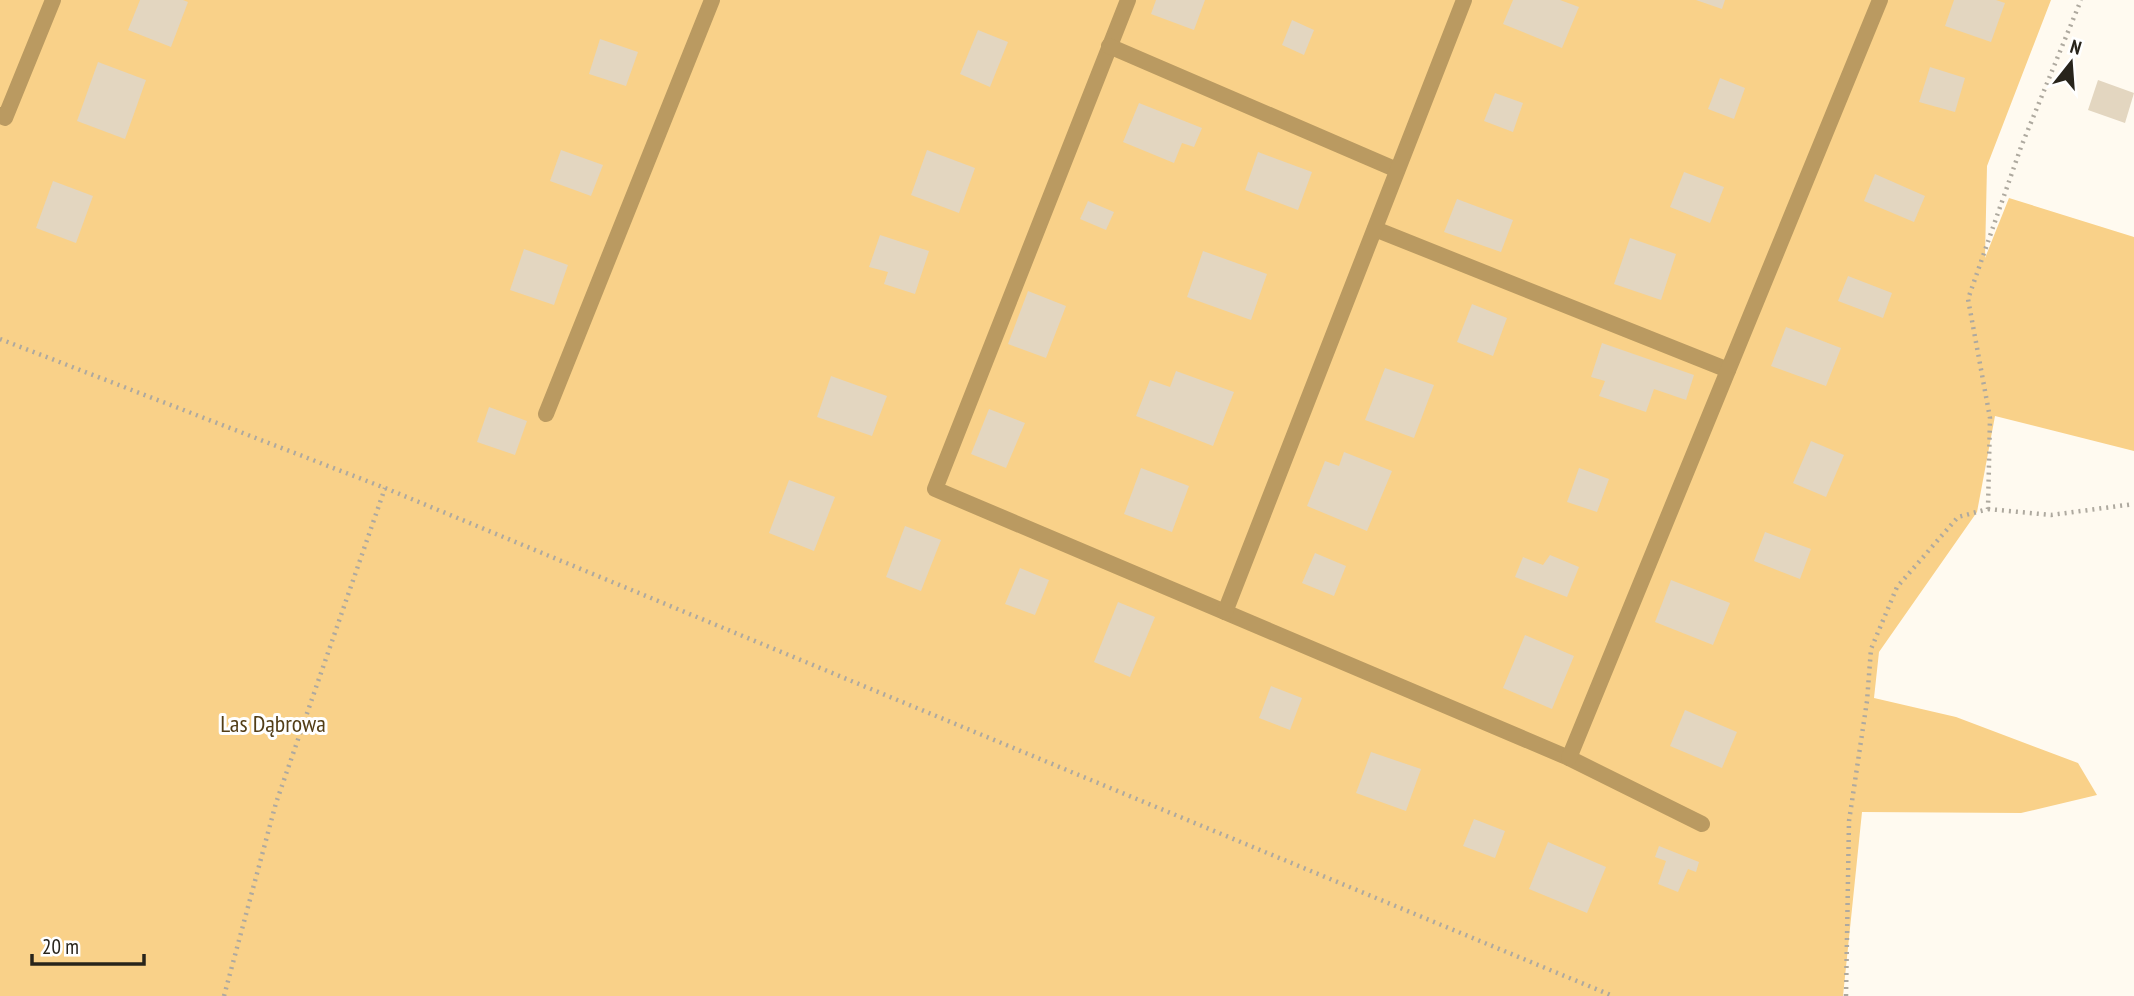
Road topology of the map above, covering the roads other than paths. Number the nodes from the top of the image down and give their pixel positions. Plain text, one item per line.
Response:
1 (53, 0) edge
2 (712, 0) edge
3 (1128, 0) edge
4 (1464, 0) edge
5 (1880, 0) edge
6 (1110, 46) junction
7 (0, 115) edge
8 (1398, 170) junction
9 (1375, 229) junction
10 (1728, 370) junction
11 (546, 414) dead end
12 (1225, 612) junction
13 (1569, 758) junction
14 (1702, 824) dead end

1 - 7 lane
2 - 11 lane
3 - 6 lane
4 - 8 lane
5 - 10 lane
6 - 8 lane
6 - 12 lane
8 - 9 lane
9 - 10 lane
9 - 12 lane
10 - 13 lane
12 - 13 lane
13 - 14 lane

